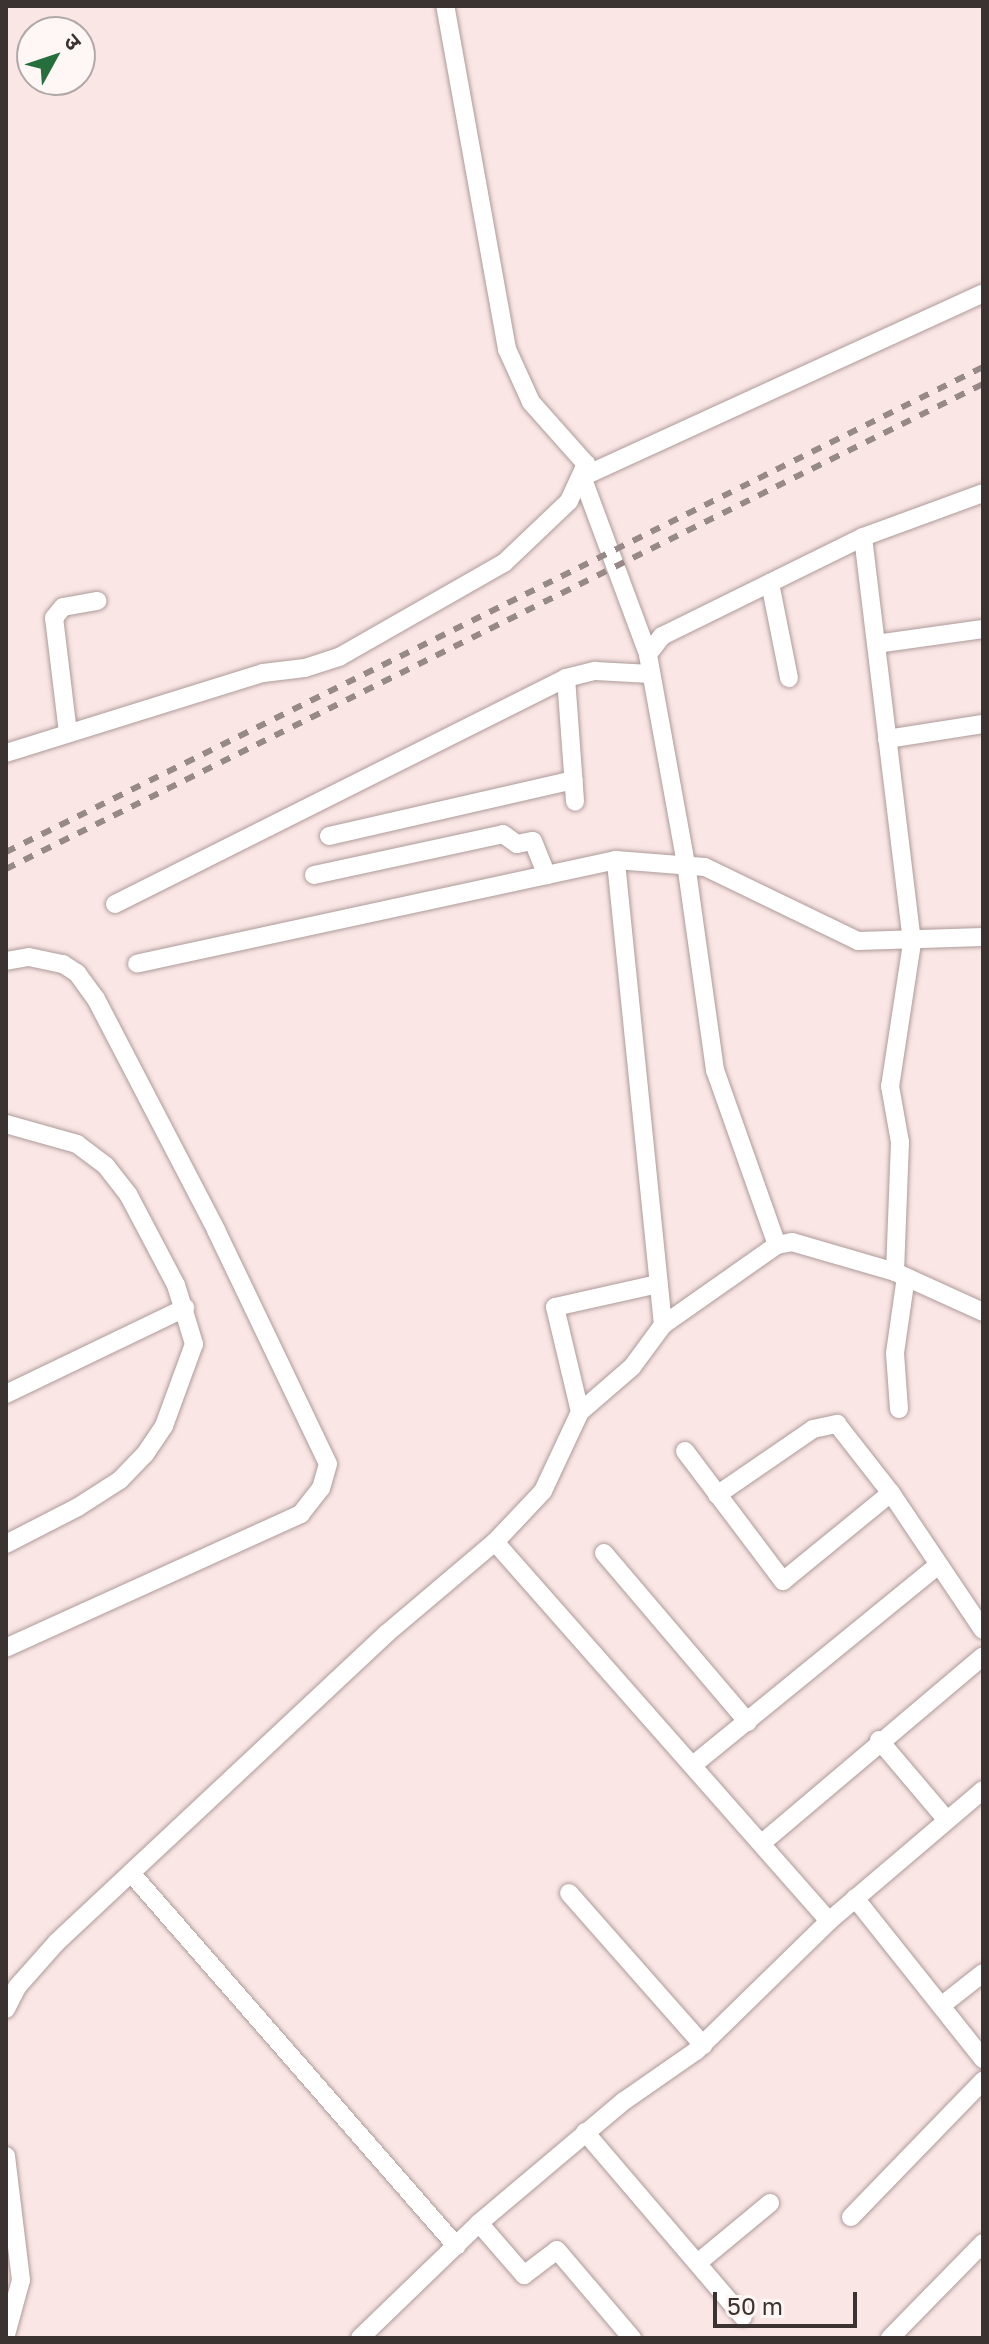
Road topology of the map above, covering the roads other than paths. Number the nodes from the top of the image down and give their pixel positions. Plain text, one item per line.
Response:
1 (445, 6) edge
2 (983, 293) edge
3 (582, 477) junction
4 (983, 493) edge
5 (863, 537) junction
6 (770, 583) junction
7 (97, 601) dead end
8 (983, 629) edge
9 (876, 644) junction
10 (648, 654) junction
11 (651, 674) junction
12 (566, 678) junction
13 (789, 678) dead end
14 (983, 724) edge
15 (68, 733) junction
16 (887, 739) junction
17 (6, 753) edge
18 (574, 780) junction
19 (575, 802) dead end
20 (329, 836) dead end
21 (616, 860) junction
22 (686, 864) junction
23 (314, 875) dead end
24 (547, 875) junction
25 (115, 904) dead end
26 (983, 937) edge
27 (912, 943) junction
28 (6, 961) edge
29 (137, 964) dead end
30 (6, 1124) edge
31 (777, 1245) junction
32 (901, 1274) junction
33 (658, 1284) junction
34 (185, 1308) junction
35 (983, 1312) edge
36 (663, 1325) junction
37 (6, 1394) edge
38 (899, 1409) dead end
39 (580, 1412) junction
40 (685, 1451) dead end
41 (891, 1493) junction
42 (717, 1495) junction
43 (495, 1542) junction
44 (6, 1544) edge
45 (604, 1553) dead end
46 (937, 1566) junction
47 (983, 1630) edge
48 (6, 1648) edge
49 (983, 1656) edge
50 (748, 1722) junction
51 (879, 1740) junction
52 (693, 1765) junction
53 (982, 1793) edge
54 (946, 1819) junction
55 (762, 1843) junction
56 (131, 1873) junction
57 (569, 1893) dead end
58 (855, 1898) junction
59 (829, 1921) junction
60 (983, 1973) edge
61 (941, 2006) junction
62 (6, 2009) edge
63 (703, 2045) junction
64 (983, 2059) edge
65 (983, 2081) edge
66 (585, 2132) junction
67 (6, 2156) edge
68 (770, 2203) dead end
69 (851, 2217) dead end
70 (479, 2223) junction
71 (983, 2243) edge
72 (456, 2246) junction
73 (700, 2261) junction
74 (743, 2317) dead end
75 (6, 2335) edge
76 (363, 2337) edge
77 (632, 2338) edge
78 (890, 2338) edge

1 - 3 street
2 - 3 street
3 - 10 street
3 - 15 street
4 - 5 street
5 - 6 street
5 - 9 street
6 - 10 street
6 - 13 street
7 - 15 street
8 - 9 street
9 - 16 street
10 - 11 street
11 - 12 street
11 - 22 street
12 - 18 street
12 - 25 street
14 - 16 street
15 - 17 street
16 - 27 street
18 - 19 street
18 - 20 street
21 - 22 street
21 - 24 street
21 - 33 street
22 - 27 street
22 - 31 street
23 - 24 street
24 - 29 street
26 - 27 street
27 - 32 street
28 - 48 street
30 - 34 street
31 - 32 street
31 - 36 street
32 - 35 street
32 - 38 street
33 - 36 street
33 - 39 street
34 - 37 street
34 - 44 street
36 - 39 street
39 - 43 street
40 - 42 street
41 - 42 street
41 - 42 street
41 - 46 street
43 - 52 street
43 - 56 street
45 - 50 street
46 - 47 street
46 - 50 street
49 - 51 street
50 - 52 street
51 - 54 street
51 - 55 street
52 - 55 street
53 - 54 street
54 - 58 street
55 - 59 street
56 - 62 street
56 - 72 street
57 - 63 street
58 - 59 street
58 - 61 street
59 - 63 street
60 - 61 street
61 - 64 street
63 - 66 street
65 - 69 street
66 - 70 street
66 - 73 street
67 - 75 street
68 - 73 street
70 - 72 street
70 - 77 street
71 - 78 street
72 - 76 street
73 - 74 street

